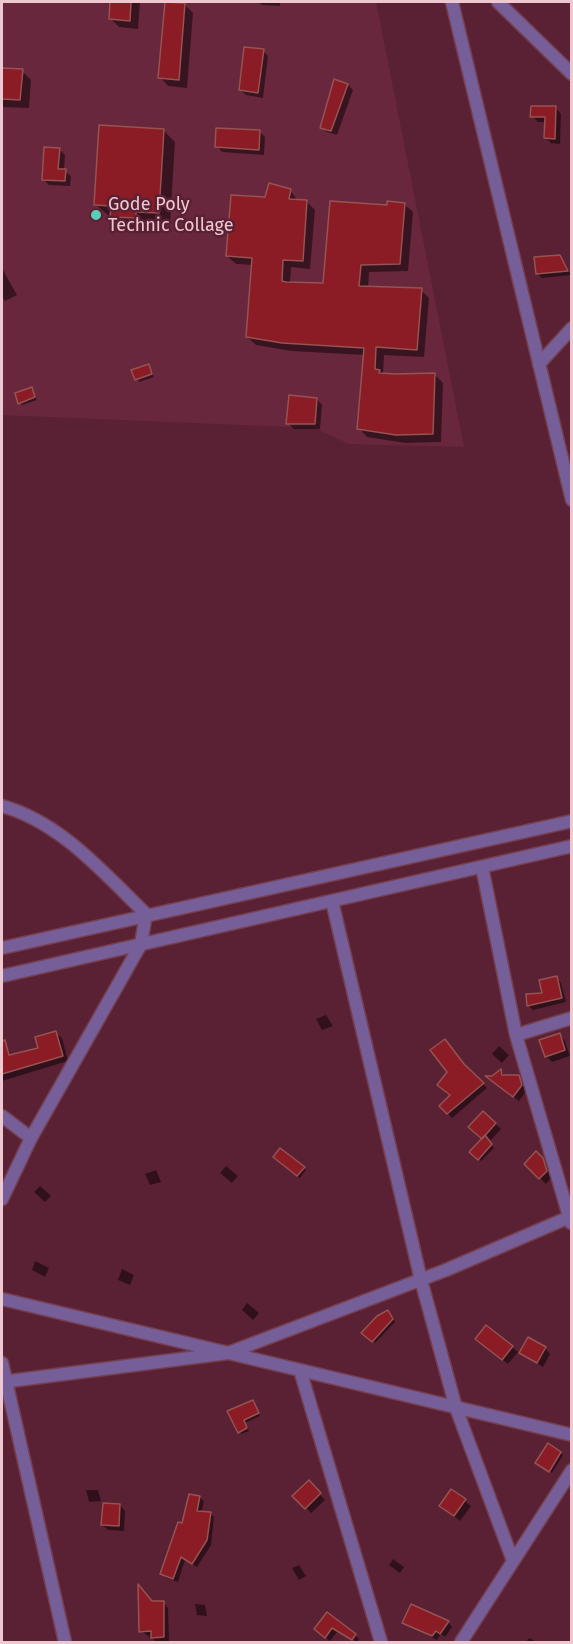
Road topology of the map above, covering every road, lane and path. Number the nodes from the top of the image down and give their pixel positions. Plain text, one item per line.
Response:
1 (452, 2) edge
2 (498, 2) edge
3 (572, 74) edge
4 (572, 328) edge
5 (539, 364) junction
6 (572, 500) edge
7 (2, 806) edge
8 (572, 821) edge
9 (572, 846) edge
10 (482, 867) junction
11 (332, 901) junction
12 (146, 914) junction
13 (141, 944) junction
14 (2, 948) edge
15 (2, 976) edge
16 (572, 1018) edge
17 (516, 1035) junction
18 (2, 1116) edge
19 (31, 1138) junction
20 (2, 1199) edge
21 (571, 1218) edge
22 (421, 1280) junction
23 (2, 1299) edge
24 (228, 1353) junction
25 (2, 1363) edge
26 (300, 1370) junction
27 (4, 1382) edge
28 (456, 1408) junction
29 (572, 1435) edge
30 (572, 1470) edge
31 (513, 1561) junction
32 (65, 1642) edge
33 (381, 1642) edge
34 (461, 1642) edge

1 - 5 street
2 - 3 street
4 - 5 street
5 - 6 street
7 - 12 street
8 - 12 street
9 - 10 street
10 - 11 street
10 - 17 street
11 - 13 street
11 - 22 street
12 - 13 street
12 - 14 street
13 - 15 street
13 - 19 street
16 - 17 street
17 - 21 street
18 - 19 street
19 - 20 street
21 - 22 street
22 - 24 street
22 - 28 street
23 - 24 street
24 - 26 street
24 - 27 street
25 - 27 street
26 - 28 street
26 - 33 street
27 - 32 street
28 - 29 street
28 - 31 street
30 - 31 street
31 - 34 street

